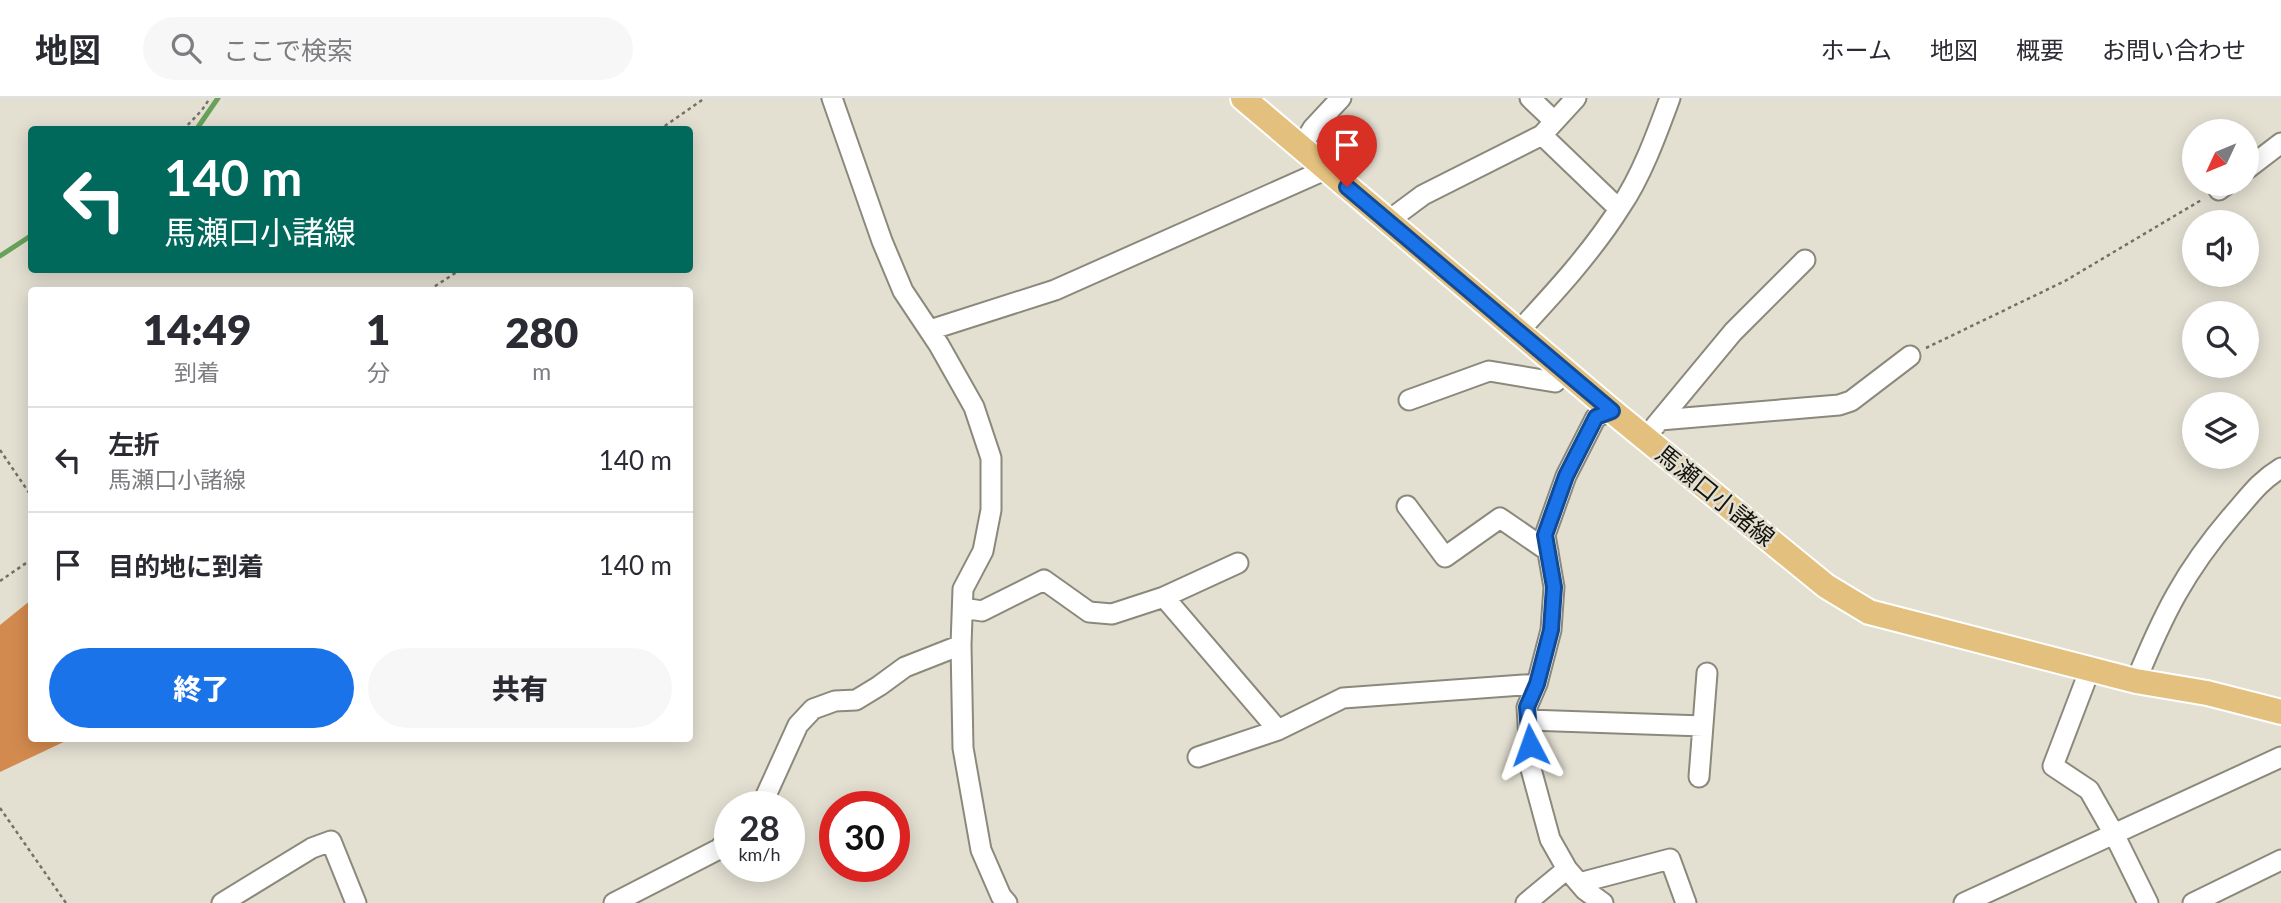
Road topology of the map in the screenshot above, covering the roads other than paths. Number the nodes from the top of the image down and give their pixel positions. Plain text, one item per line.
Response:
1 (832, 98) edge
2 (1243, 98) edge
3 (1340, 98) edge
4 (1530, 98) edge
5 (1576, 98) edge
6 (1665, 101) edge
7 (1548, 128) junction
8 (2281, 143) edge
9 (1301, 148) junction
10 (2259, 160) edge
11 (1326, 170) junction
12 (1619, 209) junction
13 (1388, 221) junction
14 (1805, 260) dead end
15 (930, 330) junction
16 (1519, 331) junction
17 (1910, 356) road end
18 (1565, 370) junction
19 (1409, 400) dead end
20 (1612, 411) junction
21 (1653, 429) junction
22 (2281, 468) edge
23 (1407, 506) dead end
24 (1548, 551) junction
25 (1238, 563) dead end
26 (1164, 597) junction
27 (963, 608) junction
28 (961, 645) junction
29 (2090, 669) junction
30 (1707, 673) dead end
31 (2136, 681) junction
32 (1537, 684) junction
33 (2281, 712) edge
34 (1528, 720) junction
35 (1703, 726) junction
36 (1278, 730) junction
37 (1198, 757) dead end
38 (2281, 757) edge
39 (1699, 777) dead end
40 (768, 791) edge
41 (2114, 834) junction
42 (714, 852) edge
43 (2281, 860) edge
44 (1573, 876) junction
45 (222, 903) edge
46 (355, 903) edge
47 (614, 903) edge
48 (1007, 903) edge
49 (1526, 903) edge
50 (1604, 903) edge
51 (1686, 903) edge
52 (1964, 903) edge
53 (2148, 903) edge
54 (2193, 903) edge

1 - 15 street
2 - 9 main road, 馬瀬口小諸線
3 - 9 street
4 - 7 street
5 - 7 street
6 - 12 street
7 - 12 street
7 - 13 street
8 - 10 street
9 - 11 main road, 馬瀬口小諸線
11 - 13 main road, 馬瀬口小諸線
11 - 15 street
12 - 16 street
13 - 16 main road, 馬瀬口小諸線
14 - 21 street
15 - 27 street
16 - 18 main road, 馬瀬口小諸線
17 - 21 street
18 - 19 street
18 - 20 main road, 馬瀬口小諸線
20 - 21 main road, 馬瀬口小諸線
20 - 24 street
21 - 29 main road, 馬瀬口小諸線
22 - 31 street
23 - 24 street
24 - 32 street
25 - 26 street
26 - 27 street
26 - 36 street
27 - 28 street
28 - 40 street
28 - 48 street
29 - 31 main road, 馬瀬口小諸線
29 - 41 street
30 - 35 street
31 - 33 main road, 馬瀬口小諸線
32 - 34 street
32 - 36 street
34 - 35 street
34 - 44 street
35 - 39 street
36 - 37 street
38 - 41 street
41 - 52 street
41 - 53 street
42 - 47 street
43 - 54 street
44 - 49 street
44 - 50 street
44 - 51 street
45 - 46 street

